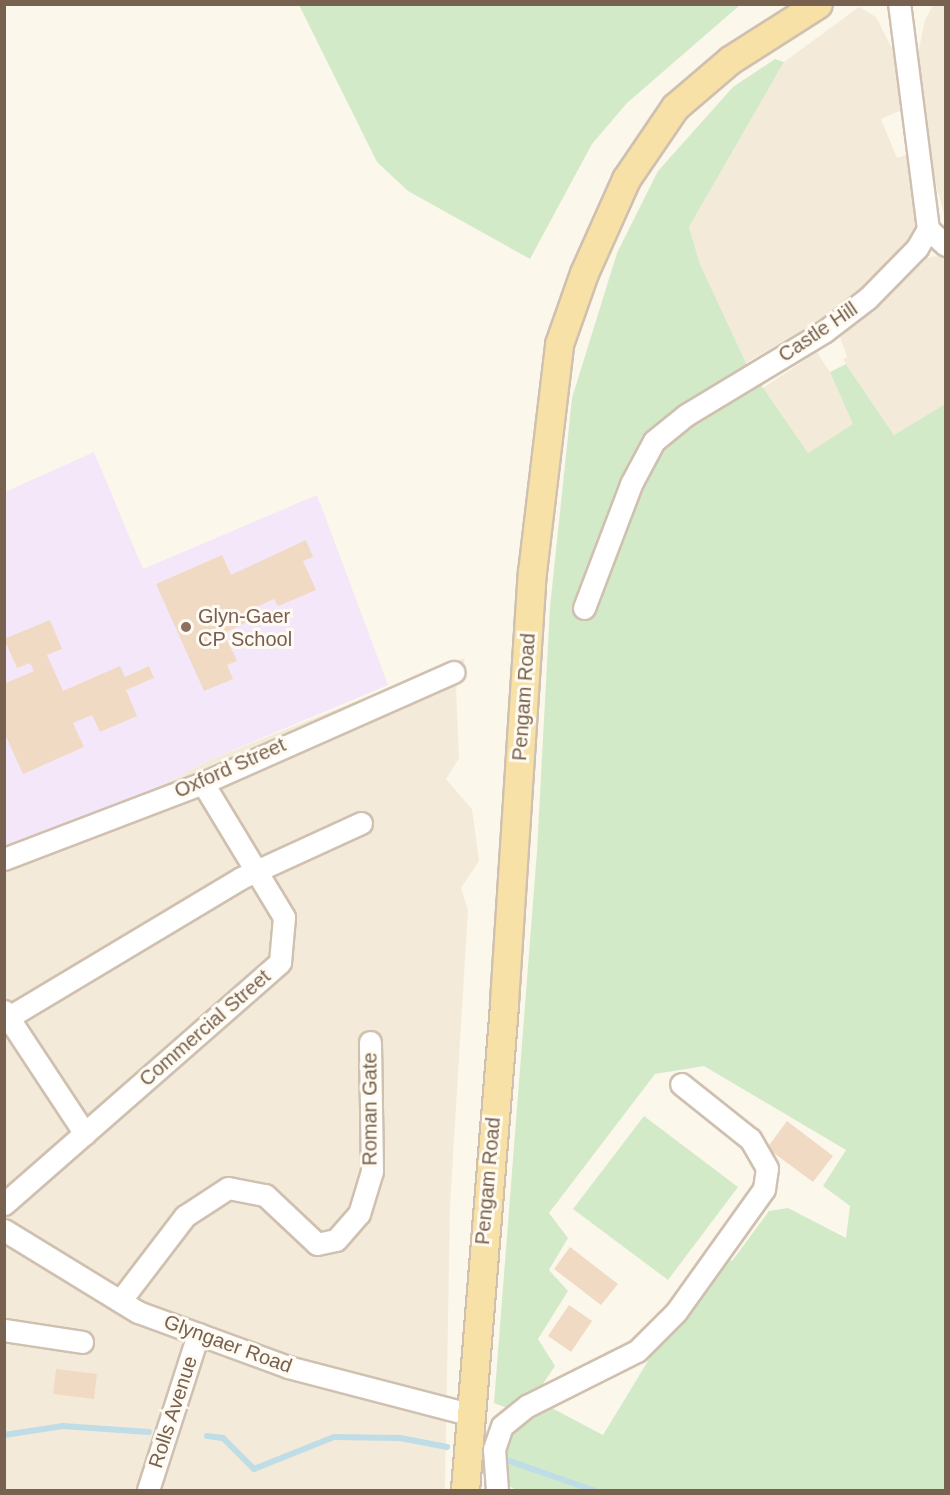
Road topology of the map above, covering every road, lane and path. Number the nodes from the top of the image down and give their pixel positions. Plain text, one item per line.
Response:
1 (818, 4) edge
2 (900, 4) edge
3 (928, 229) junction
4 (945, 245) edge
5 (584, 608) dead end
6 (454, 672) dead end
7 (203, 783) junction
8 (361, 823) dead end
9 (4, 859) edge
10 (258, 871) junction
11 (7, 1014) edge
12 (370, 1042) dead end
13 (681, 1084) dead end
14 (84, 1134) junction
15 (4, 1204) edge
16 (4, 1230) edge
17 (120, 1301) junction
18 (4, 1330) edge
19 (198, 1334) junction
20 (82, 1342) dead end
21 (469, 1414) junction
22 (148, 1491) edge
23 (465, 1491) edge
24 (497, 1491) edge

1 - 21 main road, Pengam Road
2 - 3 street
3 - 4 street
3 - 5 street, Castle Hill
6 - 7 street, Oxford Street
7 - 9 street, Oxford Street
7 - 10 street, Commercial Street
8 - 10 street
10 - 11 street
10 - 14 street, Commercial Street
11 - 14 street
12 - 17 street, Roman Gate
13 - 24 street
14 - 15 street, Commercial Street
16 - 17 street, Glyngaer Road
17 - 19 street, Glyngaer Road
18 - 20 street
19 - 21 street, Glyngaer Road
19 - 22 street, Rolls Avenue
21 - 23 main road, Pengam Road

